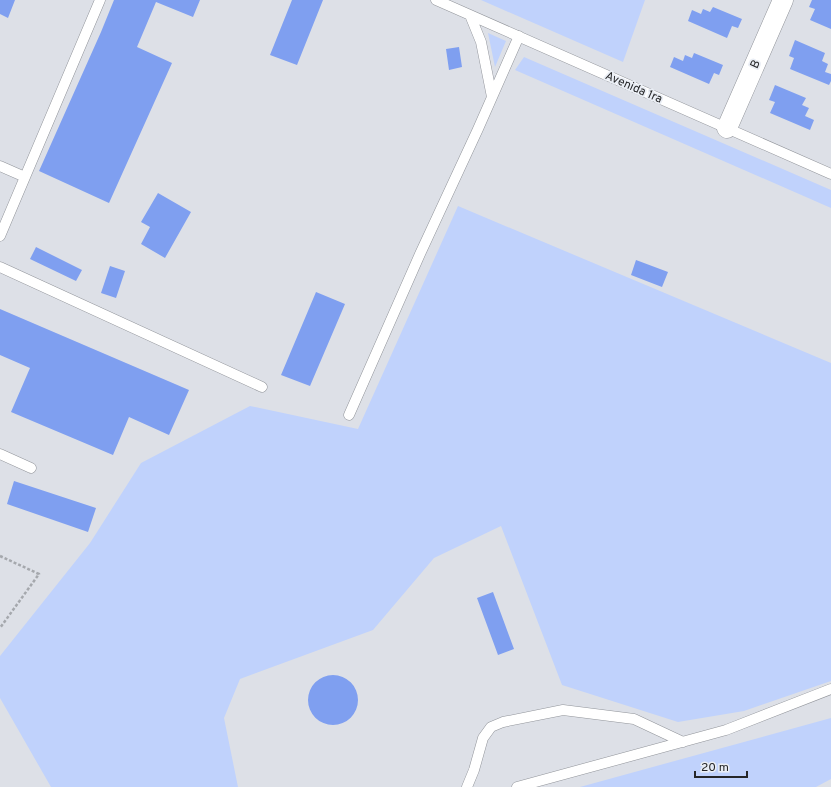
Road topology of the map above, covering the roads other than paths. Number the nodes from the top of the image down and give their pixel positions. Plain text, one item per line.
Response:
1 (100, 0) edge
2 (436, 0) edge
3 (783, 0) edge
4 (470, 15) junction
5 (519, 36) junction
6 (492, 98) junction
7 (731, 120) junction
8 (0, 166) edge
9 (831, 174) edge
10 (25, 177) junction
11 (0, 236) edge
12 (0, 267) edge
13 (262, 387) dead end
14 (349, 415) dead end
15 (0, 454) edge
16 (31, 468) dead end
17 (831, 689) edge
18 (683, 742) junction
19 (467, 787) edge
20 (517, 787) edge

1 - 10 lane
2 - 4 lane, Avenida 1ra
3 - 7 street, B
4 - 5 lane, Avenida 1ra
4 - 6 lane
5 - 6 lane
5 - 7 lane, Avenida 1ra
6 - 14 lane
7 - 9 lane, Avenida 1ra
8 - 10 lane
10 - 11 lane
12 - 13 lane
15 - 16 lane
17 - 18 lane
18 - 19 lane
18 - 20 lane

